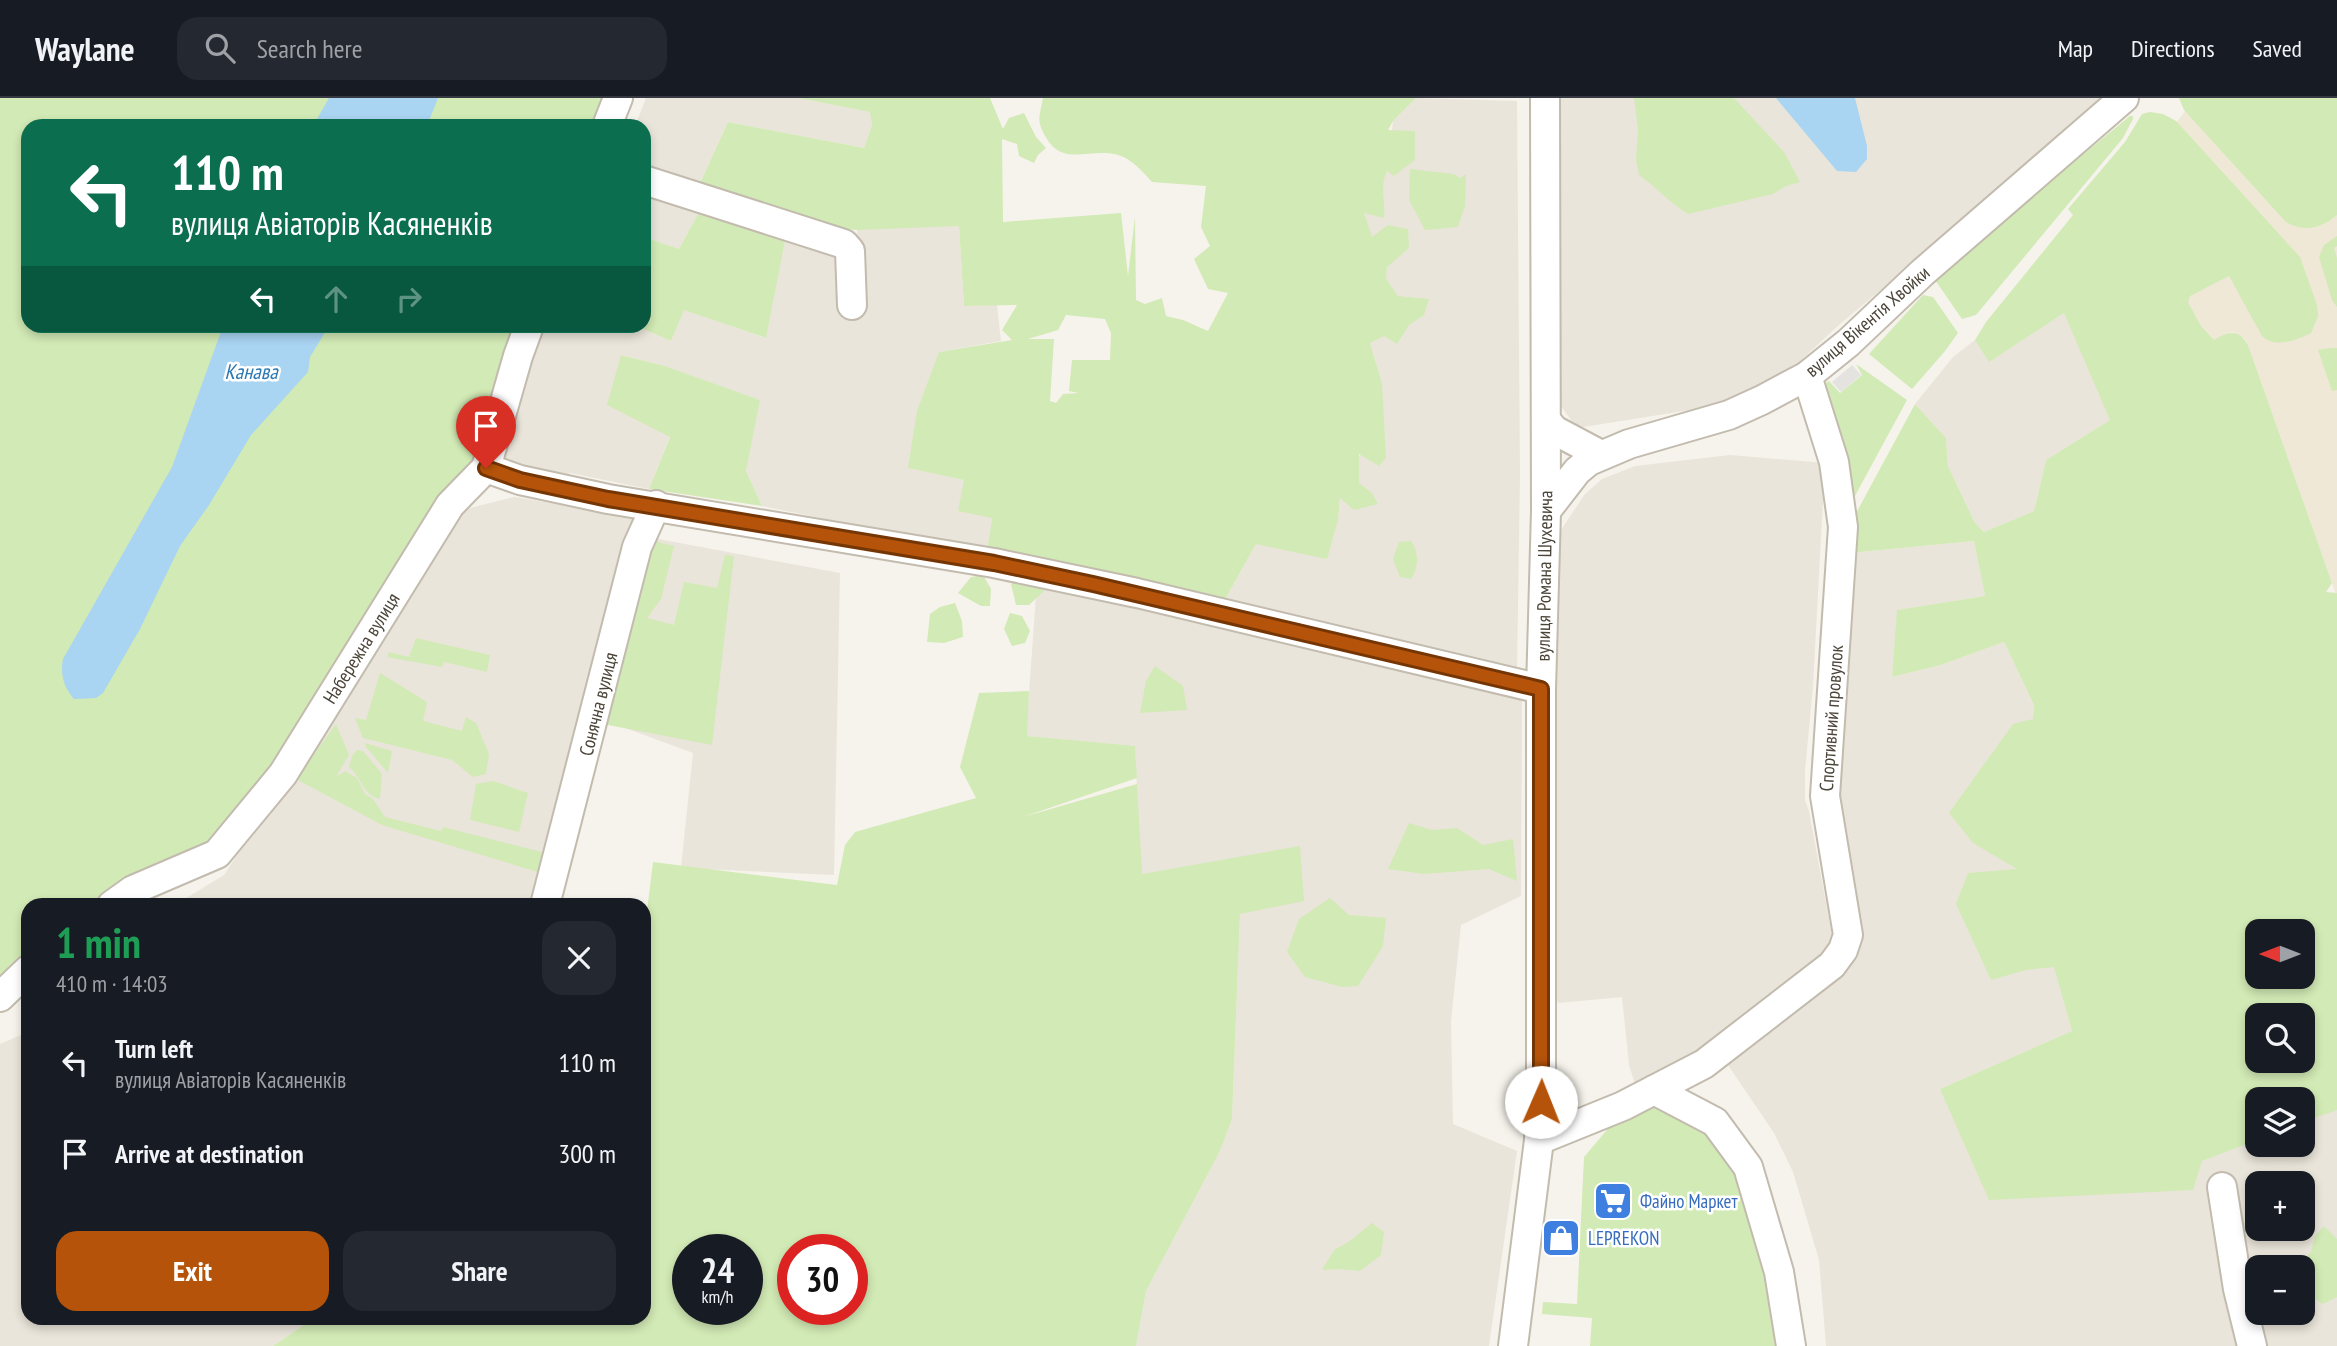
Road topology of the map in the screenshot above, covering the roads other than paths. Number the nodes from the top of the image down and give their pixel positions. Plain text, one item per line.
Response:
1 (618, 98) edge
2 (1545, 98) edge
3 (2124, 98) edge
4 (610, 119) edge
5 (651, 182) edge
6 (852, 305) dead end
7 (526, 333) edge
8 (1807, 376) junction
9 (1546, 419) junction
10 (1601, 455) junction
11 (486, 468) junction
12 (656, 505) junction
13 (1546, 511) junction
14 (1541, 689) junction
15 (122, 898) edge
16 (547, 898) edge
17 (21, 977) edge
18 (0, 997) edge
19 (1654, 1090) junction
20 (1539, 1140) junction
21 (2222, 1187) dead end
22 (1513, 1346) edge
23 (1791, 1346) edge
24 (2252, 1346) edge

1 - 4 street
2 - 9 street, вулиця Романа Шухевича
3 - 8 street, вулиця Вікентія Хвойки
5 - 6 street
7 - 11 street, Набережна вулиця
8 - 10 street, вулиця Вікентія Хвойки
8 - 19 street, Спортивний провулок
9 - 10 street
9 - 13 street, вулиця Романа Шухевича
10 - 13 street, вулиця Вікентія Хвойки
11 - 12 street
11 - 15 street, Набережна вулиця
12 - 14 street
12 - 16 street, Сонячна вулиця
13 - 14 street, вулиця Романа Шухевича
14 - 20 street, вулиця Романа Шухевича
17 - 18 street
19 - 20 street, Спортивний провулок
19 - 23 street
20 - 22 street, вулиця Романа Шухевича
21 - 24 street

